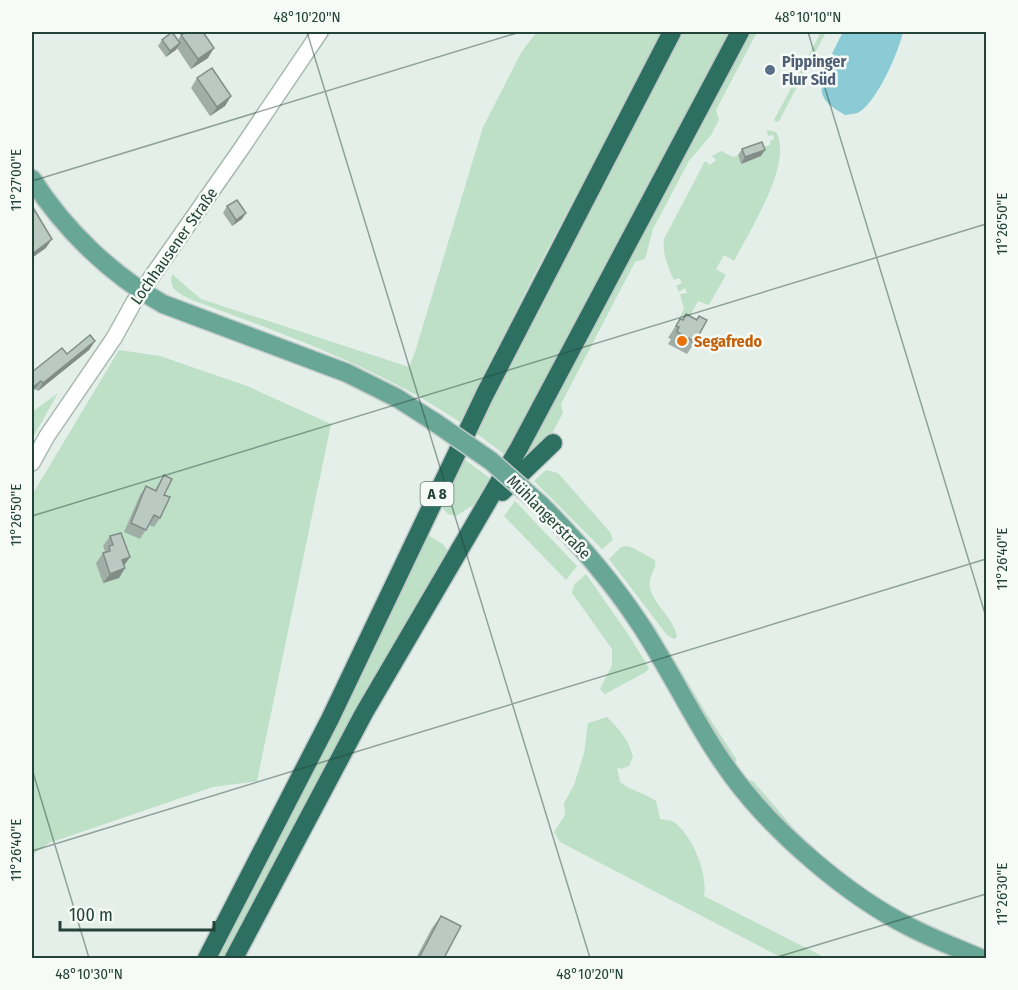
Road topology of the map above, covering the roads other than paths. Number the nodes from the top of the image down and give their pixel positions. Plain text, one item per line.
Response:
1 (320, 32) edge
2 (672, 32) edge
3 (740, 32) edge
4 (32, 179) edge
5 (142, 292) junction
6 (553, 443) dead end
7 (32, 464) edge
8 (483, 510) junction
9 (207, 958) edge
10 (234, 958) edge
11 (980, 958) edge

1 - 5 street, Lochhausener Straße
2 - 9 highway, A 8
3 - 8 highway
4 - 5 main road, Mühlangerstraße
5 - 7 street, Lochhausener Straße
5 - 11 main road, Mühlangerstraße, bridge
6 - 8 highway
8 - 10 highway

